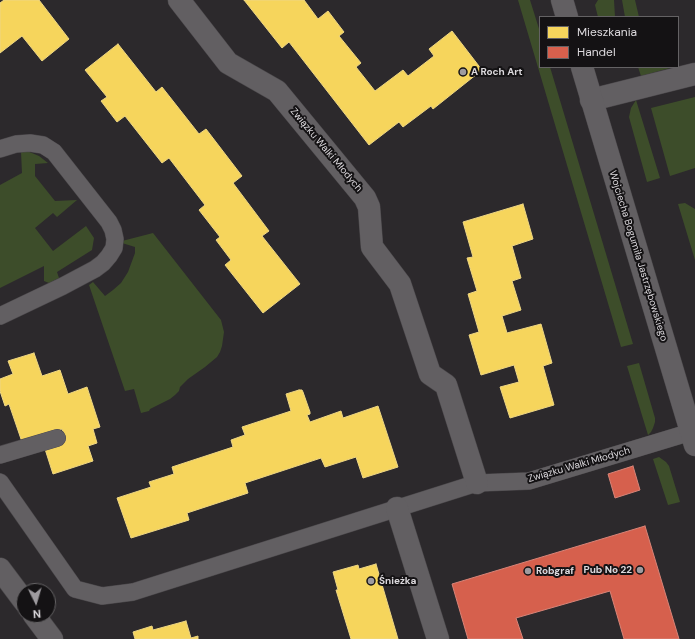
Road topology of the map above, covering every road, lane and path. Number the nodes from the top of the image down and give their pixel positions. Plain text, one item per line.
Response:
1 (179, 0) edge
2 (562, 0) edge
3 (567, 16) edge
4 (582, 68) edge
5 (695, 74) edge
6 (591, 100) junction
7 (0, 149) edge
8 (0, 316) edge
9 (688, 400) edge
10 (57, 438) dead end
11 (693, 439) edge
12 (0, 455) edge
13 (0, 482) edge
14 (477, 483) junction
15 (397, 508) junction
16 (0, 569) edge
17 (16, 590) edge
18 (40, 623) edge
19 (52, 639) edge
20 (438, 639) edge

1 - 14 street, Związku Walki Młodych
2 - 3 street
4 - 6 street, Wojciecha Bogumiła Jastrzębowskiego
5 - 6 street
6 - 9 street, Wojciecha Bogumiła Jastrzębowskiego
7 - 8 lane
9 - 11 street, Wojciecha Bogumiła Jastrzębowskiego
10 - 12 lane
11 - 14 lane, Związku Walki Młodych
13 - 15 lane
14 - 15 lane
15 - 20 street
16 - 17 street
18 - 19 street

